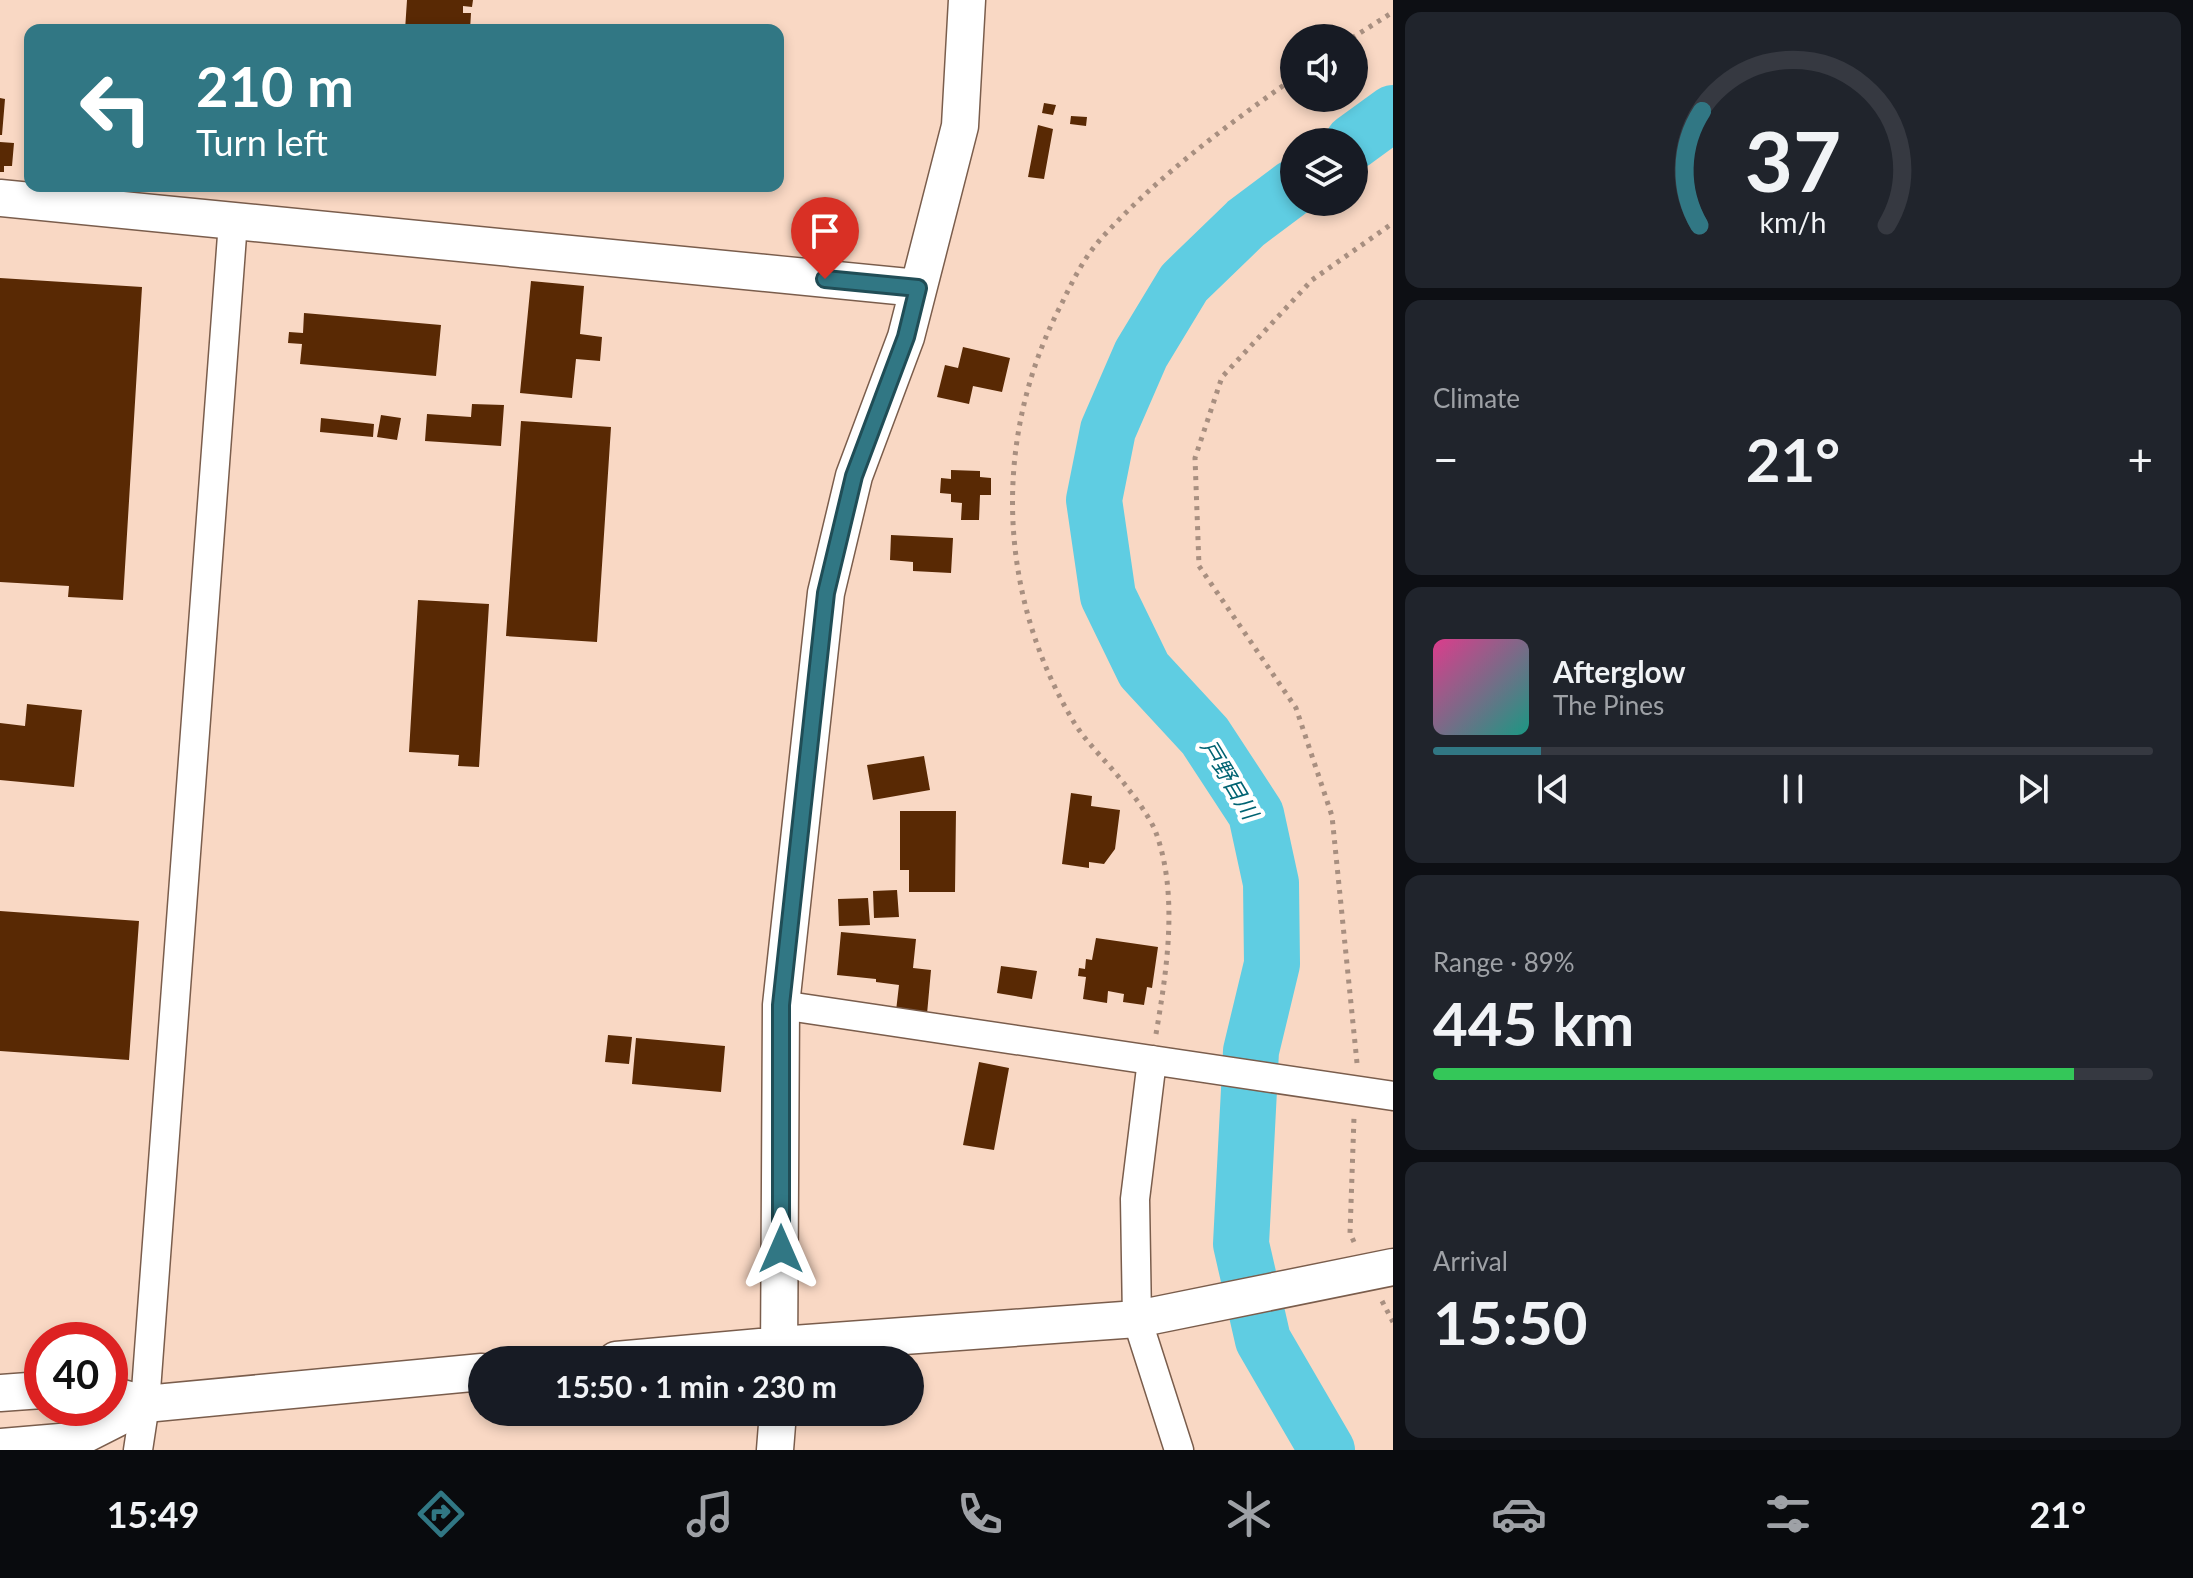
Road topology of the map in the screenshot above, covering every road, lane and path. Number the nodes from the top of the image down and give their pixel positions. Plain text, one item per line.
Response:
1 (967, 0) edge
2 (1393, 12) edge
3 (1368, 28) edge
4 (1280, 88) edge
5 (0, 198) edge
6 (233, 222) junction
7 (1393, 223) edge
8 (918, 288) junction
9 (781, 1005) junction
10 (1158, 1061) junction
11 (1355, 1091) junction
12 (1393, 1096) edge
13 (1381, 1270) edge
14 (1155, 1316) junction
15 (1393, 1322) edge
16 (780, 1346) edge
17 (842, 1346) edge
18 (468, 1373) edge
19 (24, 1391) edge
20 (0, 1393) edge
21 (128, 1400) edge
22 (145, 1404) junction
23 (777, 1426) edge
24 (0, 1447) edge
25 (138, 1450) edge
26 (775, 1450) edge
27 (1179, 1450) edge

1 - 8 street
2 - 3 path
4 - 10 path
5 - 6 street
6 - 8 street
6 - 22 street
7 - 11 path
8 - 9 street
9 - 10 street
9 - 16 street
10 - 11 street
10 - 14 street
11 - 12 street
11 - 13 path
13 - 14 street
13 - 15 path
14 - 17 street
14 - 27 street
18 - 22 street
19 - 20 street
21 - 22 street
22 - 24 street
22 - 25 street
23 - 26 street

